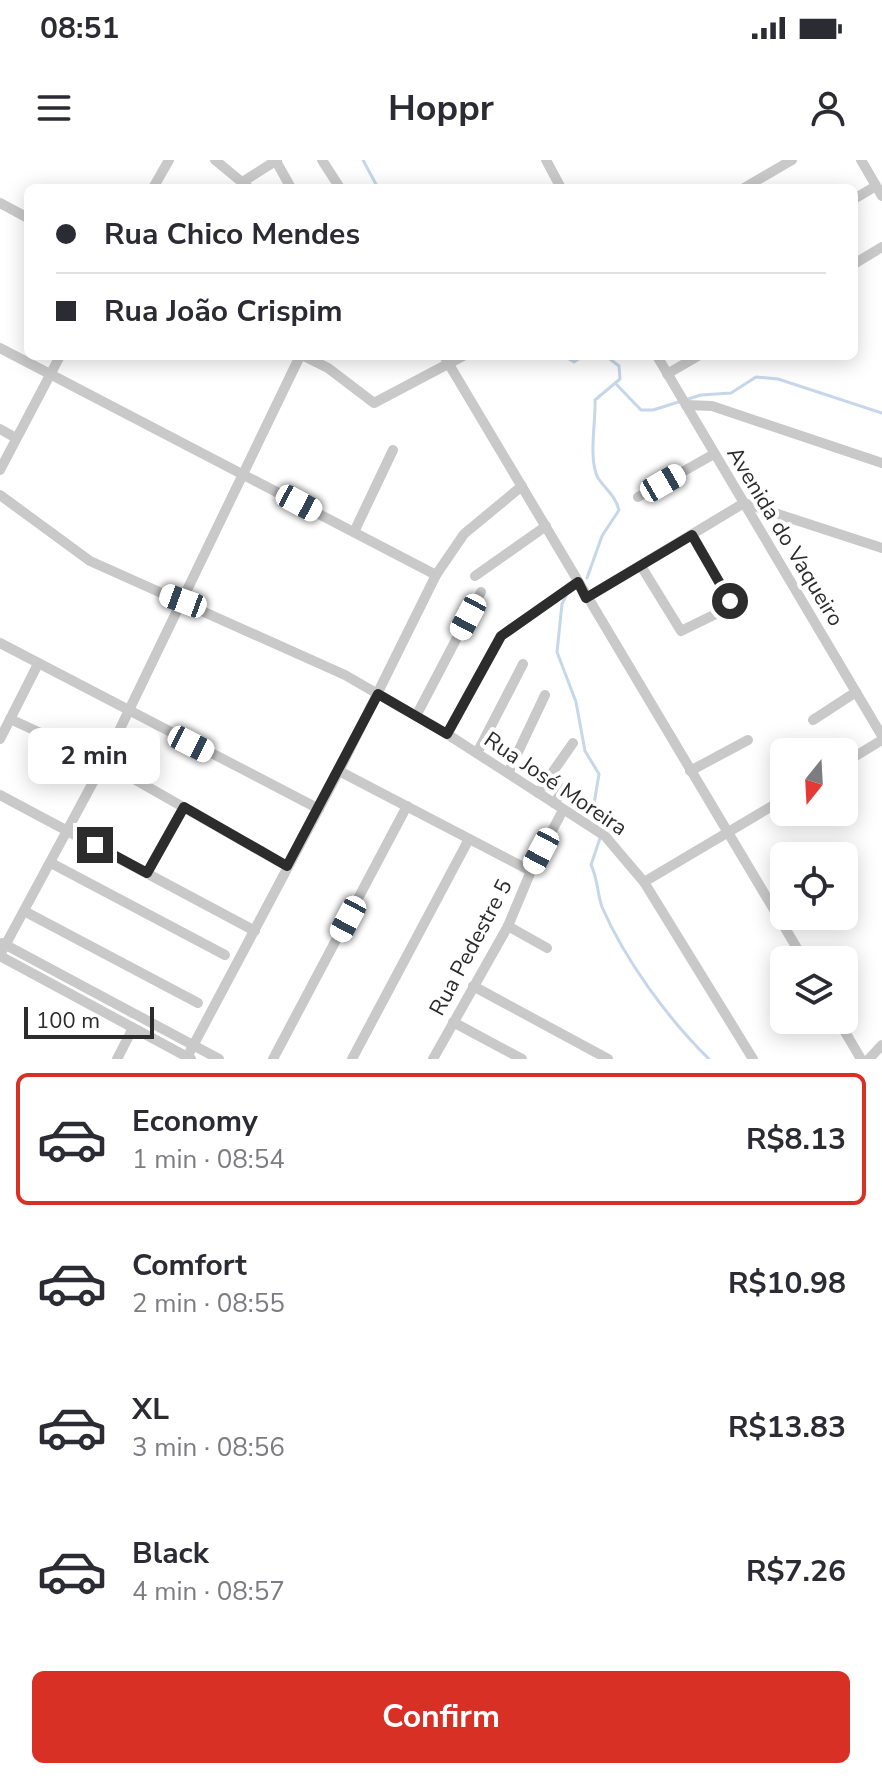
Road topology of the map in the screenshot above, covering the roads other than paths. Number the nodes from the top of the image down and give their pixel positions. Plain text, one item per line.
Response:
1 (169, 160) edge
2 (215, 160) edge
3 (277, 160) edge
4 (322, 160) edge
5 (792, 160) edge
6 (861, 160) edge
7 (549, 161) edge
8 (155, 184) edge
9 (245, 184) edge
10 (247, 184) edge
11 (289, 184) edge
12 (337, 184) edge
13 (559, 184) edge
14 (751, 184) edge
15 (879, 191) edge
16 (858, 198) edge
17 (0, 203) edge
18 (24, 216) edge
19 (882, 247) edge
20 (858, 262) edge
21 (0, 348) edge
22 (24, 360) edge
23 (24, 360) edge
24 (58, 360) edge
25 (300, 360) edge
26 (311, 360) edge
27 (446, 360) edge
28 (659, 360) edge
29 (691, 360) edge
30 (51, 373) junction
31 (667, 374) junction
32 (684, 402) junction
33 (0, 429) edge
34 (16, 438) junction
35 (393, 450) dead end
36 (714, 454) junction
37 (882, 463) edge
38 (0, 470) edge
39 (244, 475) junction
40 (522, 486) junction
41 (0, 495) edge
42 (638, 497) dead end
43 (744, 503) junction
44 (546, 526) junction
45 (354, 532) junction
46 (692, 535) junction
47 (882, 548) edge
48 (641, 566) junction
49 (436, 575) junction
50 (475, 576) dead end
51 (578, 582) junction
52 (481, 592) dead end
53 (586, 598) junction
54 (183, 601) junction
55 (0, 643) edge
56 (38, 664) junction
57 (523, 664) dead end
58 (856, 692) junction
59 (378, 694) junction
60 (545, 695) dead end
61 (127, 712) junction
62 (416, 716) junction
63 (10, 719) junction
64 (813, 720) dead end
65 (447, 734) junction
66 (882, 738) edge
67 (0, 739) edge
68 (748, 740) dead end
69 (573, 743) dead end
70 (477, 753) junction
71 (858, 754) edge
72 (104, 762) junction
73 (339, 771) junction
74 (690, 771) junction
75 (508, 773) junction
76 (566, 787) dead end
77 (538, 793) junction
78 (0, 795) edge
79 (407, 806) junction
80 (559, 806) junction
81 (184, 807) junction
82 (770, 807) edge
83 (319, 809) junction
84 (69, 831) junction
85 (727, 831) junction
86 (469, 839) junction
87 (51, 863) junction
88 (287, 866) junction
89 (531, 871) junction
90 (147, 873) junction
91 (644, 882) junction
92 (24, 911) junction
93 (508, 926) junction
94 (255, 931) junction
95 (796, 946) edge
96 (547, 948) dead end
97 (1, 950) edge
98 (225, 955) dead end
99 (473, 986) junction
100 (101, 996) junction
101 (198, 1003) dead end
102 (95, 1007) junction
103 (453, 1022) junction
104 (133, 1028) junction
105 (846, 1034) edge
106 (193, 1045) junction
107 (882, 1045) edge
108 (188, 1058) edge
109 (117, 1059) edge
110 (219, 1059) edge
111 (273, 1059) edge
112 (352, 1059) edge
113 (433, 1059) edge
114 (522, 1059) edge
115 (608, 1059) edge
116 (753, 1059) edge
117 (861, 1059) edge
118 (869, 1059) edge

1 - 8 street
2 - 9 street
3 - 10 street
3 - 11 street
4 - 12 street
5 - 14 street
6 - 15 street
7 - 13 street
15 - 16 street
17 - 18 street
19 - 20 street
21 - 22 street
23 - 30 street
24 - 30 street
25 - 39 street
26 - 27 street
27 - 40 street
28 - 31 street, Avenida do Vaqueiro
29 - 31 street
30 - 34 street
30 - 39 street
31 - 32 street, Avenida do Vaqueiro
32 - 36 street, Avenida do Vaqueiro
32 - 37 street
33 - 34 street
34 - 38 street
35 - 45 street
36 - 42 street
36 - 43 street, Avenida do Vaqueiro
39 - 45 street
39 - 54 street
40 - 44 street
40 - 49 street
41 - 54 street, Rua José Moreira
43 - 46 street
43 - 47 street
43 - 58 street, Avenida do Vaqueiro
44 - 50 street
44 - 51 street
45 - 49 street
46 - 48 street
46 - 48 street
48 - 53 street
49 - 59 street
51 - 53 street
51 - 65 street
52 - 62 street
53 - 74 street
54 - 59 street, Rua José Moreira
54 - 61 street
55 - 56 street
56 - 61 street
56 - 63 street
57 - 70 street
58 - 64 street
58 - 66 street, Avenida do Vaqueiro
59 - 62 street, Rua José Moreira
59 - 73 street
60 - 75 street
61 - 72 street
61 - 83 street
62 - 65 street, Rua José Moreira
63 - 67 street
63 - 72 street
65 - 70 street, Rua José Moreira
66 - 71 street
68 - 74 street
69 - 77 street
70 - 75 street, Rua José Moreira
72 - 81 street
72 - 84 street
73 - 79 street
73 - 83 street
74 - 85 street
75 - 77 street, Rua José Moreira
76 - 80 street, Rua Pedestre 5
77 - 80 street, Rua José Moreira
78 - 84 street
79 - 86 street
79 - 111 street
80 - 89 street, Rua Pedestre 5
80 - 91 street, Rua José Moreira
81 - 88 street
81 - 90 street
82 - 85 street
83 - 88 street
84 - 87 street
84 - 90 street
85 - 91 street
85 - 95 street
86 - 89 street
86 - 112 street
87 - 92 street
87 - 98 street
88 - 94 street
89 - 93 street, Rua Pedestre 5
90 - 94 street
91 - 116 street, Rua José Moreira
92 - 97 street
92 - 101 street
93 - 96 street
93 - 99 street, Rua Pedestre 5
94 - 106 street
97 - 100 street
97 - 102 street
99 - 103 street, Rua Pedestre 5
99 - 115 street
100 - 102 street
100 - 106 street
102 - 104 street
103 - 113 street, Rua Pedestre 5
103 - 114 street
104 - 108 street
104 - 109 street
105 - 117 street
106 - 108 street
106 - 110 street
107 - 118 street

